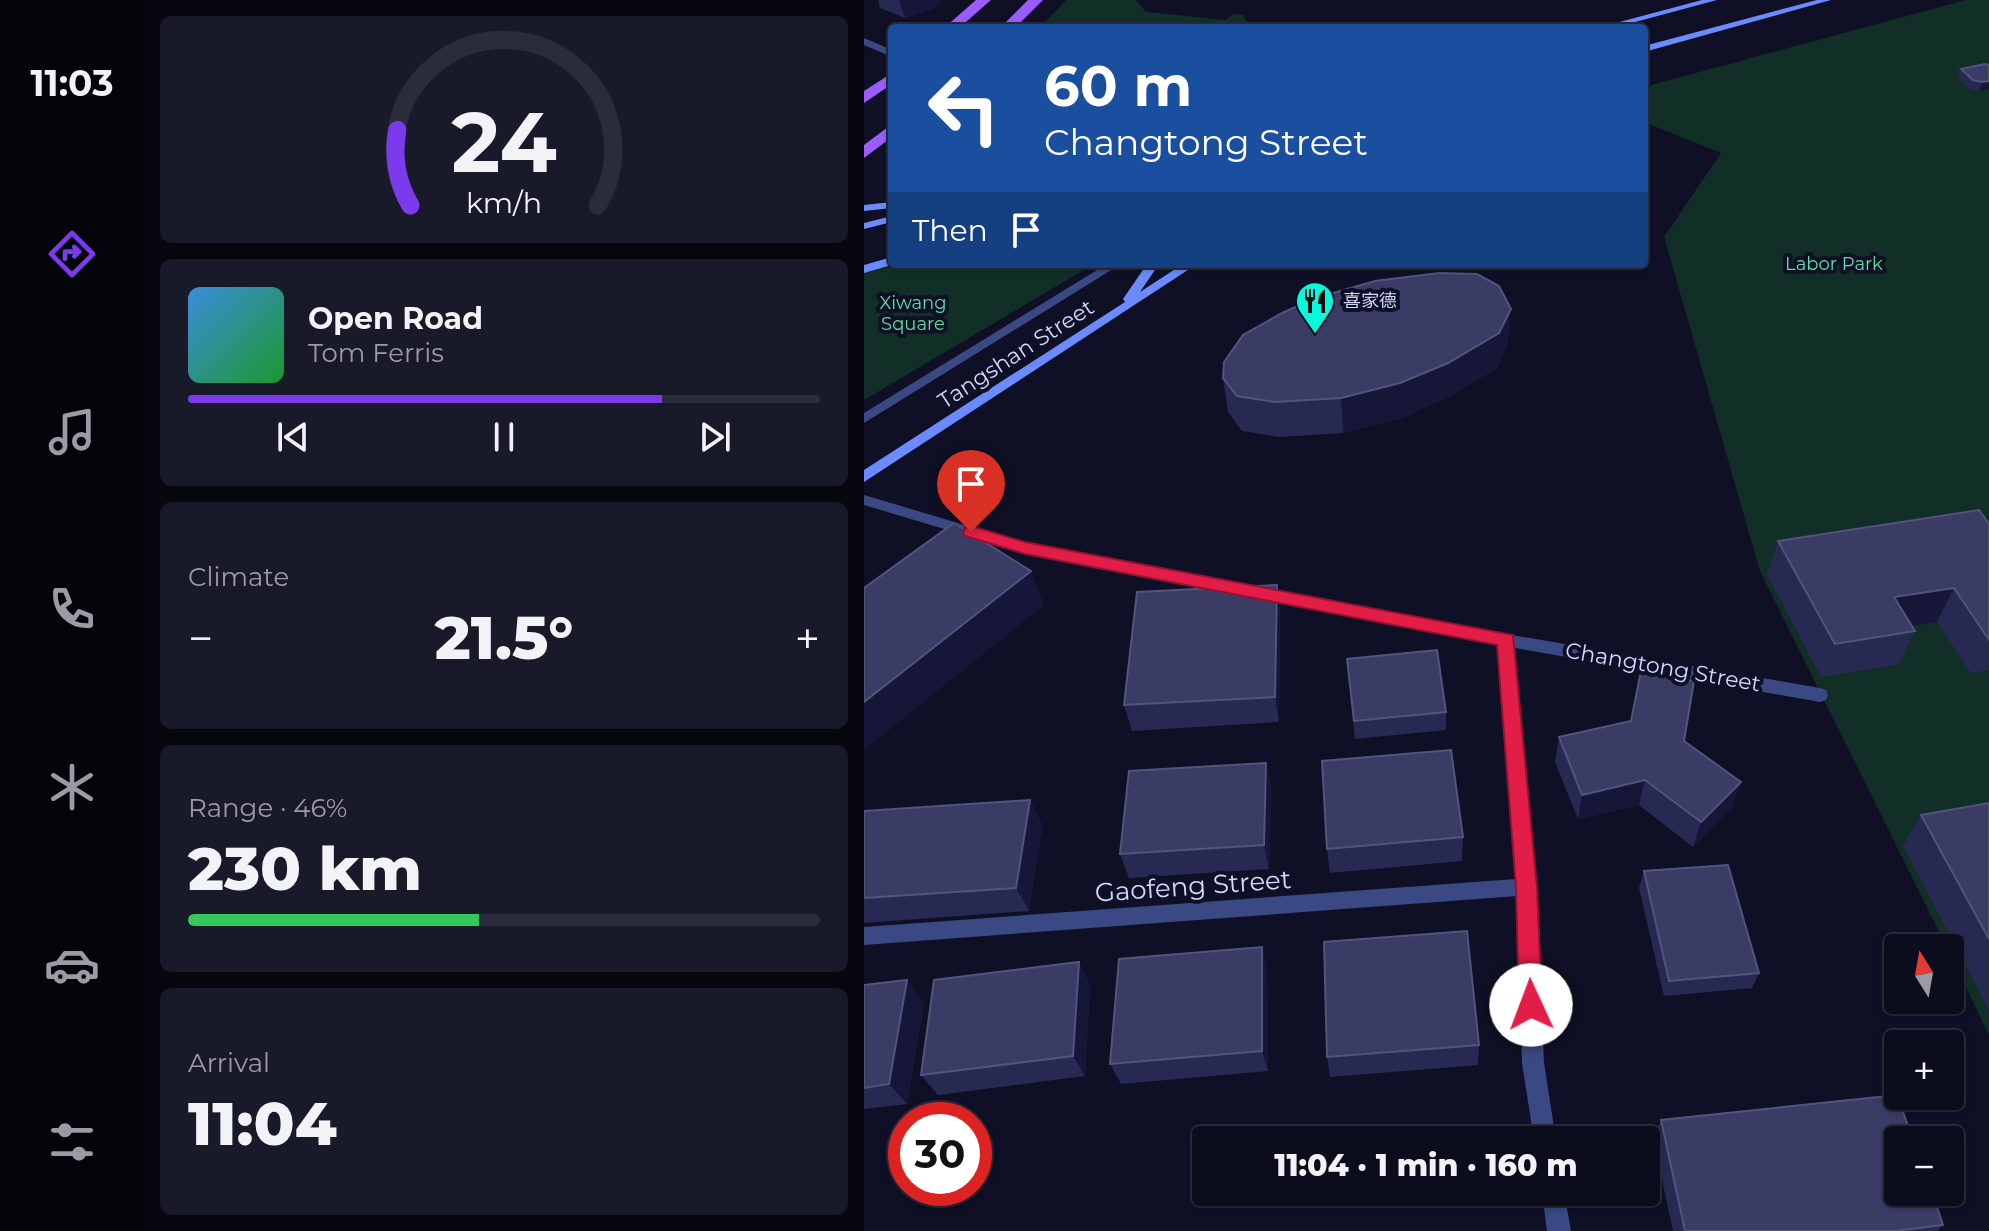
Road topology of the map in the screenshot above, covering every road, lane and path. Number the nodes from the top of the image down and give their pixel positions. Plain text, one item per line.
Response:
1 (984, 0) edge
2 (1036, 0) edge
3 (1713, 0) edge
4 (1827, 0) edge
5 (1638, 18) junction
6 (956, 24) edge
7 (1011, 24) edge
8 (1616, 24) edge
9 (1628, 24) edge
10 (864, 41) edge
11 (1648, 48) edge
12 (888, 52) edge
13 (888, 80) edge
14 (864, 98) edge
15 (888, 132) edge
16 (864, 153) edge
17 (888, 205) edge
18 (864, 208) edge
19 (888, 220) edge
20 (864, 226) edge
21 (888, 262) edge
22 (1109, 268) edge
23 (1150, 268) edge
24 (1185, 268) edge
25 (864, 269) edge
26 (1123, 307) junction
27 (864, 419) edge
28 (864, 477) edge
29 (864, 500) edge
30 (1506, 640) junction
31 (1820, 695) dead end
32 (1526, 887) junction
33 (864, 936) edge
34 (1543, 1126) edge
35 (1555, 1206) edge
36 (1559, 1231) edge

1 - 6 main road
2 - 7 main road
3 - 5 main road
4 - 11 main road
5 - 8 main road
5 - 9 main road
10 - 12 street
13 - 14 main road
15 - 16 main road
17 - 18 main road
19 - 20 main road
21 - 25 main road
22 - 27 street
23 - 26 main road
24 - 26 main road, Tangshan Street
26 - 28 main road, Tangshan Street
29 - 30 street, Changtong Street
30 - 31 street, Changtong Street
30 - 32 street
32 - 33 street, Gaofeng Street
32 - 34 street
35 - 36 street

